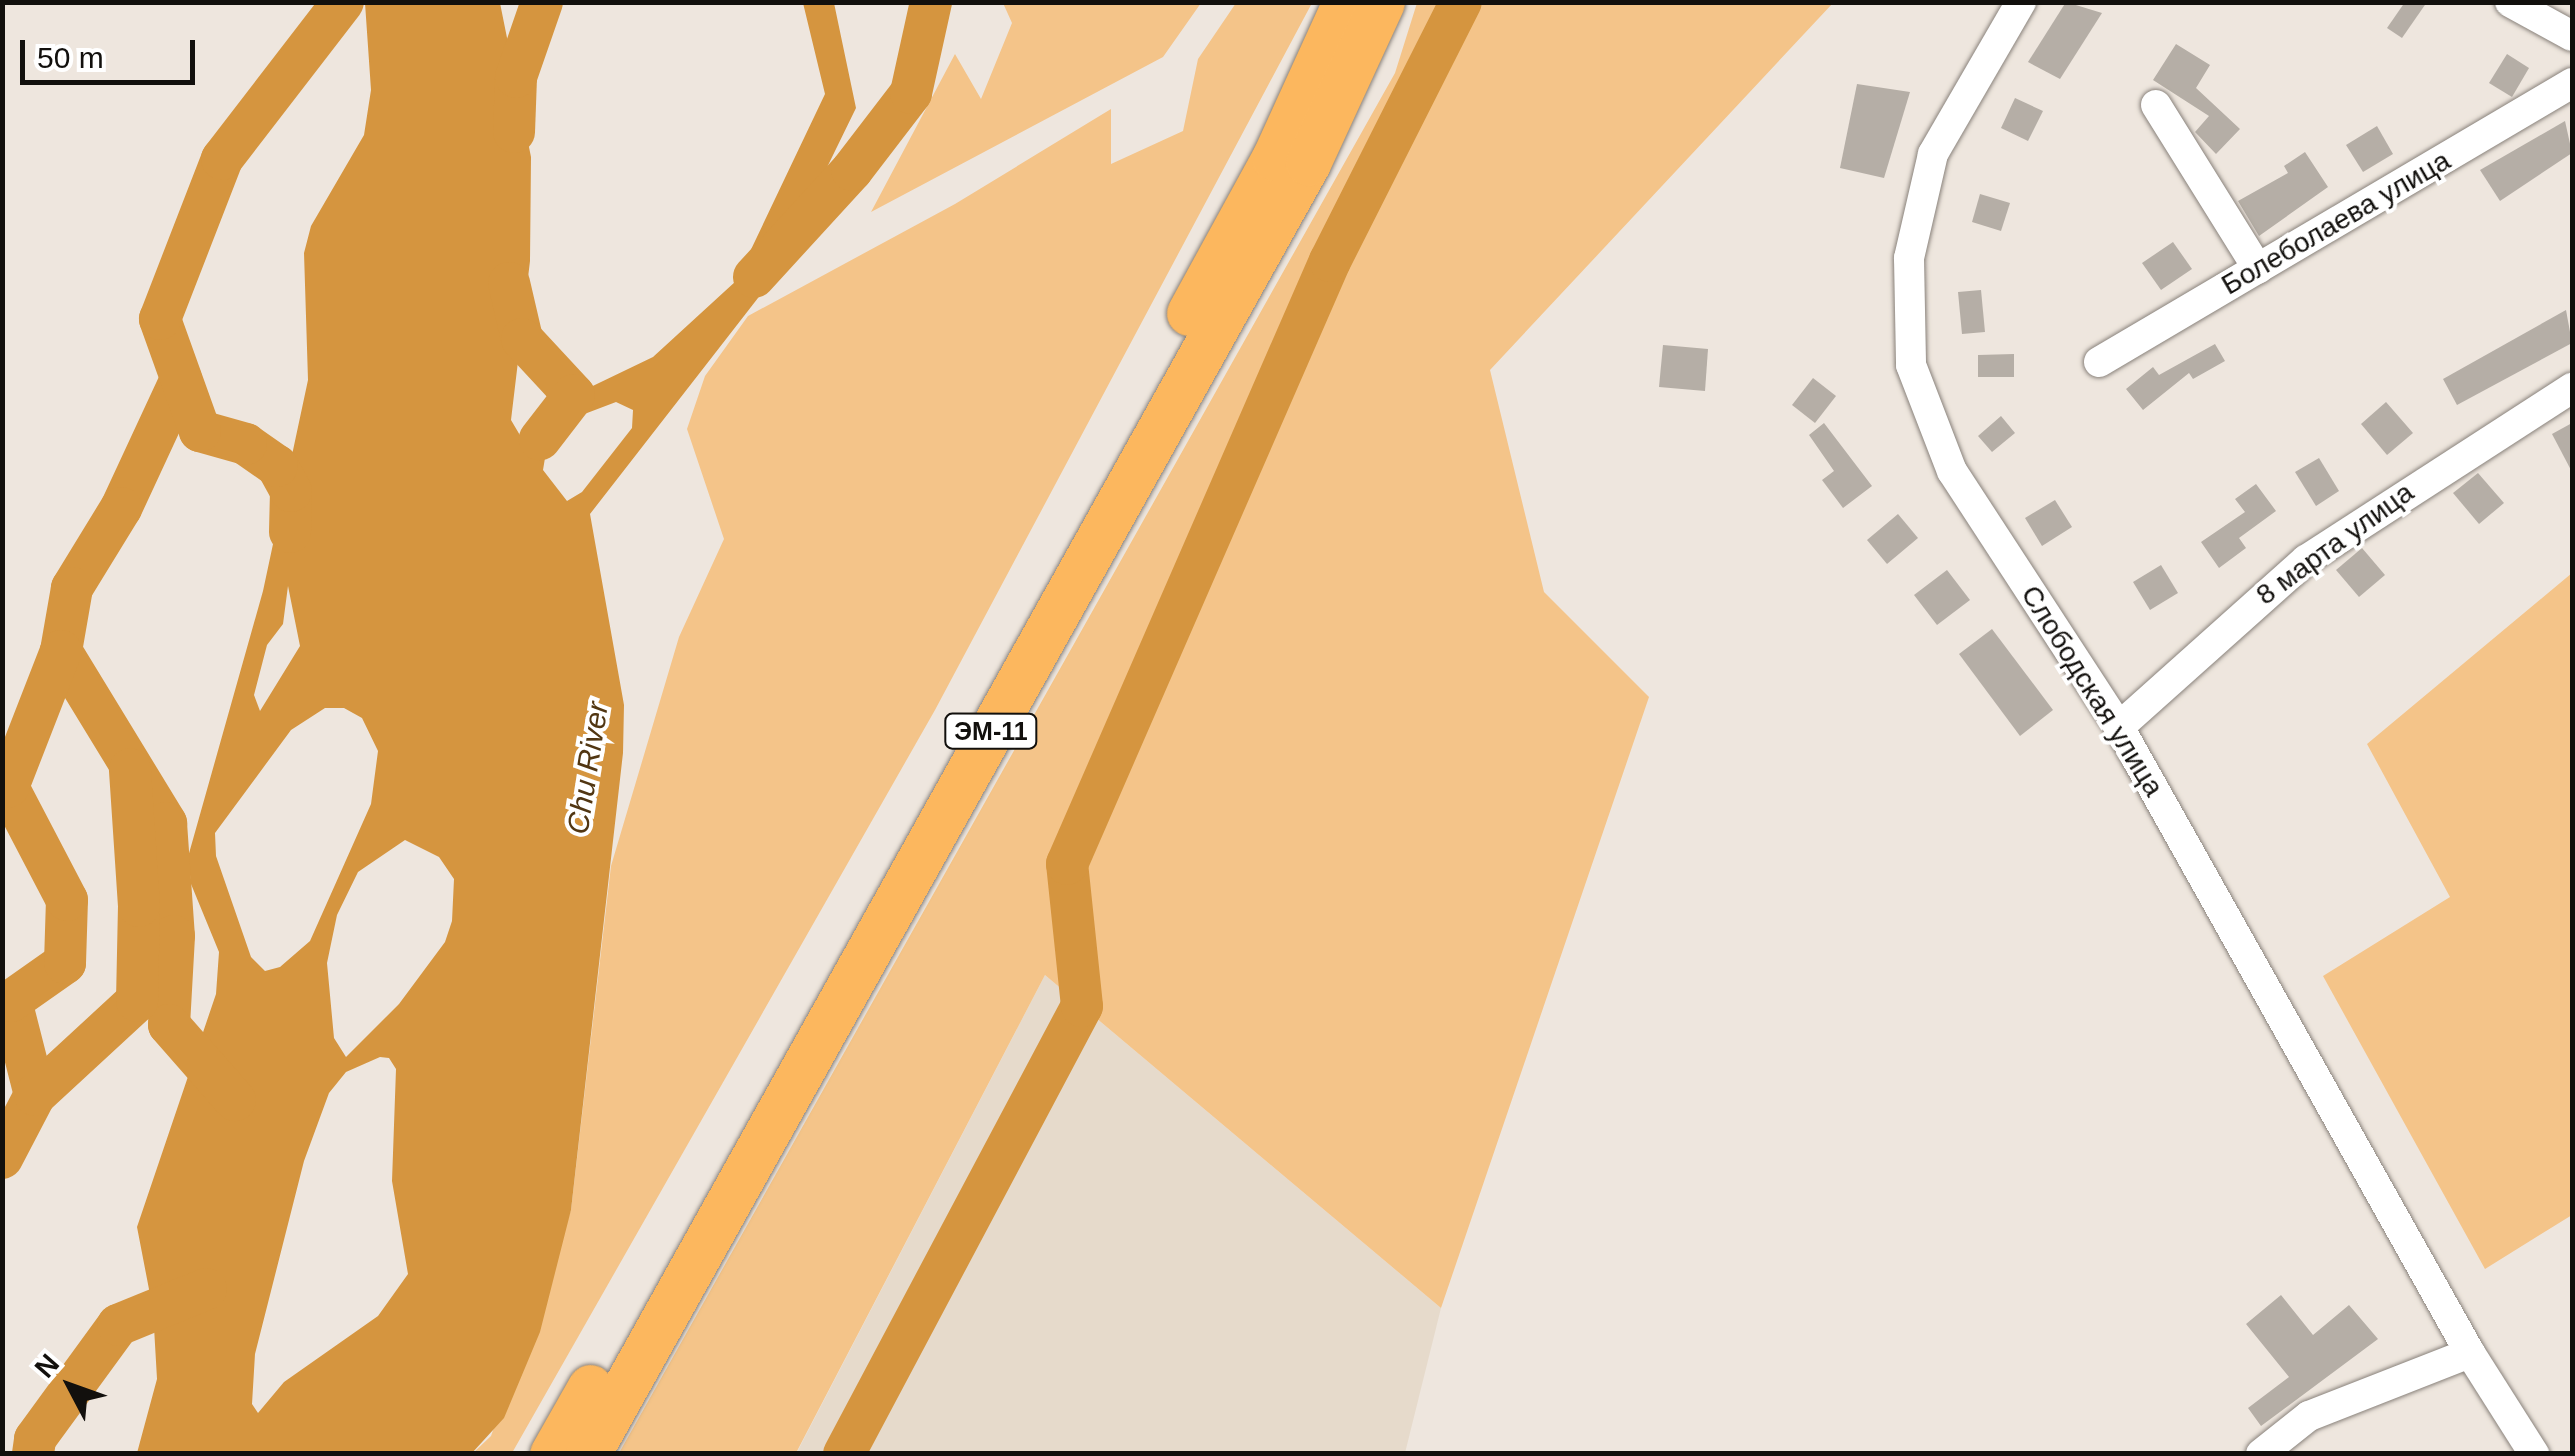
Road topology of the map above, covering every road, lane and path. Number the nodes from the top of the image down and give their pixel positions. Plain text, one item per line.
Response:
1 (1345, 2) edge
2 (1382, 2) edge
3 (2021, 2) edge
4 (2510, 2) edge
5 (2572, 36) edge
6 (2572, 83) edge
7 (2156, 105) dead end
8 (2258, 268) junction
9 (2099, 362) dead end
10 (2572, 388) edge
11 (2119, 727) junction
12 (2470, 1353) junction
13 (552, 1454) edge
14 (588, 1454) edge
15 (2262, 1454) edge
16 (2534, 1454) edge

1 - 13 highway, ЭМ-11
2 - 14 highway, ЭМ-11
3 - 11 street, Слободская улица
4 - 5 street
6 - 8 street, Болеболаева улица
7 - 8 street
8 - 9 street, Болеболаева улица
10 - 11 street, 8 марта улица
11 - 12 street, Слободская улица
12 - 15 street
12 - 16 street, Слободская улица

